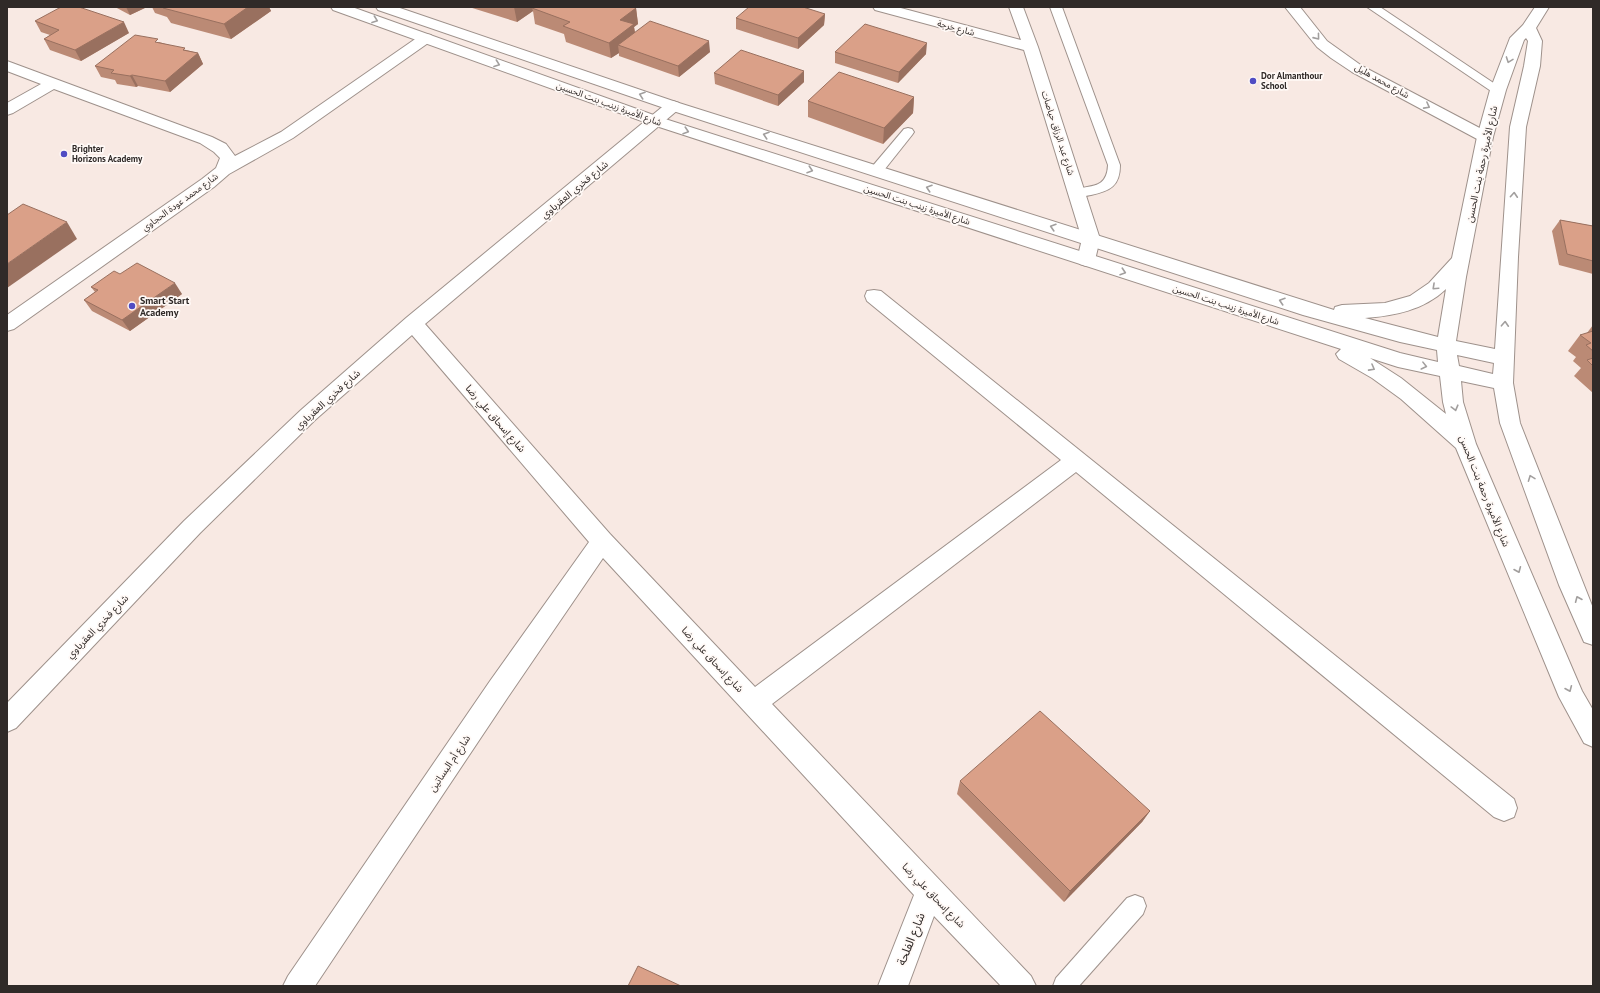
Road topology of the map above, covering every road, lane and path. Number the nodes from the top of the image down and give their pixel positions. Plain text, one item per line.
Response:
1 (338, 7) edge
2 (383, 7) edge
3 (880, 7) edge
4 (1016, 7) edge
5 (1056, 7) edge
6 (1292, 7) edge
7 (1373, 7) edge
8 (1542, 7) edge
9 (1529, 28) junction
10 (426, 38) junction
11 (1031, 47) junction
12 (7, 66) edge
13 (53, 83) junction
14 (1498, 90) junction
15 (673, 106) junction
16 (7, 110) edge
17 (656, 121) junction
18 (908, 132) dead end
19 (1485, 138) junction
20 (223, 170) junction
21 (876, 171) junction
22 (1077, 193) junction
23 (1090, 239) junction
24 (1462, 258) junction
25 (1086, 260) junction
26 (874, 296) dead end
27 (1310, 310) junction
28 (414, 323) junction
29 (7, 324) edge
30 (1300, 330) junction
31 (1446, 345) junction
32 (1503, 358) junction
33 (1450, 372) junction
34 (1503, 383) junction
35 (1465, 444) junction
36 (1076, 460) junction
37 (602, 541) junction
38 (1593, 635) edge
39 (754, 703) junction
40 (7, 720) edge
41 (1593, 735) edge
42 (1504, 808) dead end
43 (930, 891) junction
44 (1135, 906) dead end
45 (298, 986) edge
46 (893, 986) edge
47 (1021, 986) edge
48 (1064, 986) edge

1 -> 10 street, شارع الأميرة زينب بنت الحسين
15 -> 2 street, شارع الأميرة زينب بنت الحسين
3 - 11 street, شارع خرجة
4 - 11 street, شارع عبد الرزاق حياصات
5 - 22 lane
6 -> 19 street, شارع محمد هليل
7 - 14 lane
8 - 9 street, شارع الأميرة رحمة بنت الحسن
9 -> 14 street, شارع الأميرة رحمة بنت الحسن
32 -> 9 street
10 -> 17 street, شارع الأميرة زينب بنت الحسين
10 - 20 street
11 - 22 street, شارع عبد الرزاق حياصات
12 - 13 street, شارع محمد عودة الحجاوي
13 - 16 street
13 - 20 street, شارع محمد عودة الحجاوي
14 - 19 street, شارع الأميرة رحمة بنت الحسن
15 - 17 street, شارع فخري العقرباوي
21 -> 15 street, شارع الأميرة زينب بنت الحسين
17 -> 25 street, شارع الأميرة زينب بنت الحسين
17 - 28 street, شارع فخري العقرباوي
18 - 21 lane
19 - 24 street, شارع الأميرة رحمة بنت الحسن
20 - 29 street, شارع محمد عودة الحجاوي
23 -> 21 street, شارع الأميرة زينب بنت الحسين
22 - 23 street, شارع عبد الرزاق حياصات
23 - 25 street, شارع عبد الرزاق حياصات
27 -> 23 street, شارع الأميرة زينب بنت الحسين
24 -> 27 street
24 - 31 street, شارع الأميرة رحمة بنت الحسن
25 -> 30 street, شارع الأميرة زينب بنت الحسين
26 - 36 street
27 - 31 street, شارع الأميرة زينب بنت الحسين
28 - 37 street, شارع إسحاق علي رضا
28 - 40 street, شارع فخري العقرباوي
30 -> 33 street, شارع الأميرة زينب بنت الحسين
30 -> 35 street
31 - 32 street, شارع الأميرة زينب بنت الحسين
31 - 33 street, شارع الأميرة رحمة بنت الحسن
32 - 34 street
33 - 34 street, شارع الأميرة زينب بنت الحسين
33 -> 35 street, شارع الأميرة رحمة بنت الحسن
38 -> 34 street
35 -> 41 street, شارع الأميرة رحمة بنت الحسن
36 - 39 street
36 - 42 street
37 - 39 street, شارع إسحاق علي رضا
37 - 45 street, شارع أم البساتين
39 - 43 street, شارع إسحاق علي رضا
43 - 46 street, شارع الفلحة
43 - 47 street, شارع إسحاق علي رضا
44 - 48 lane

